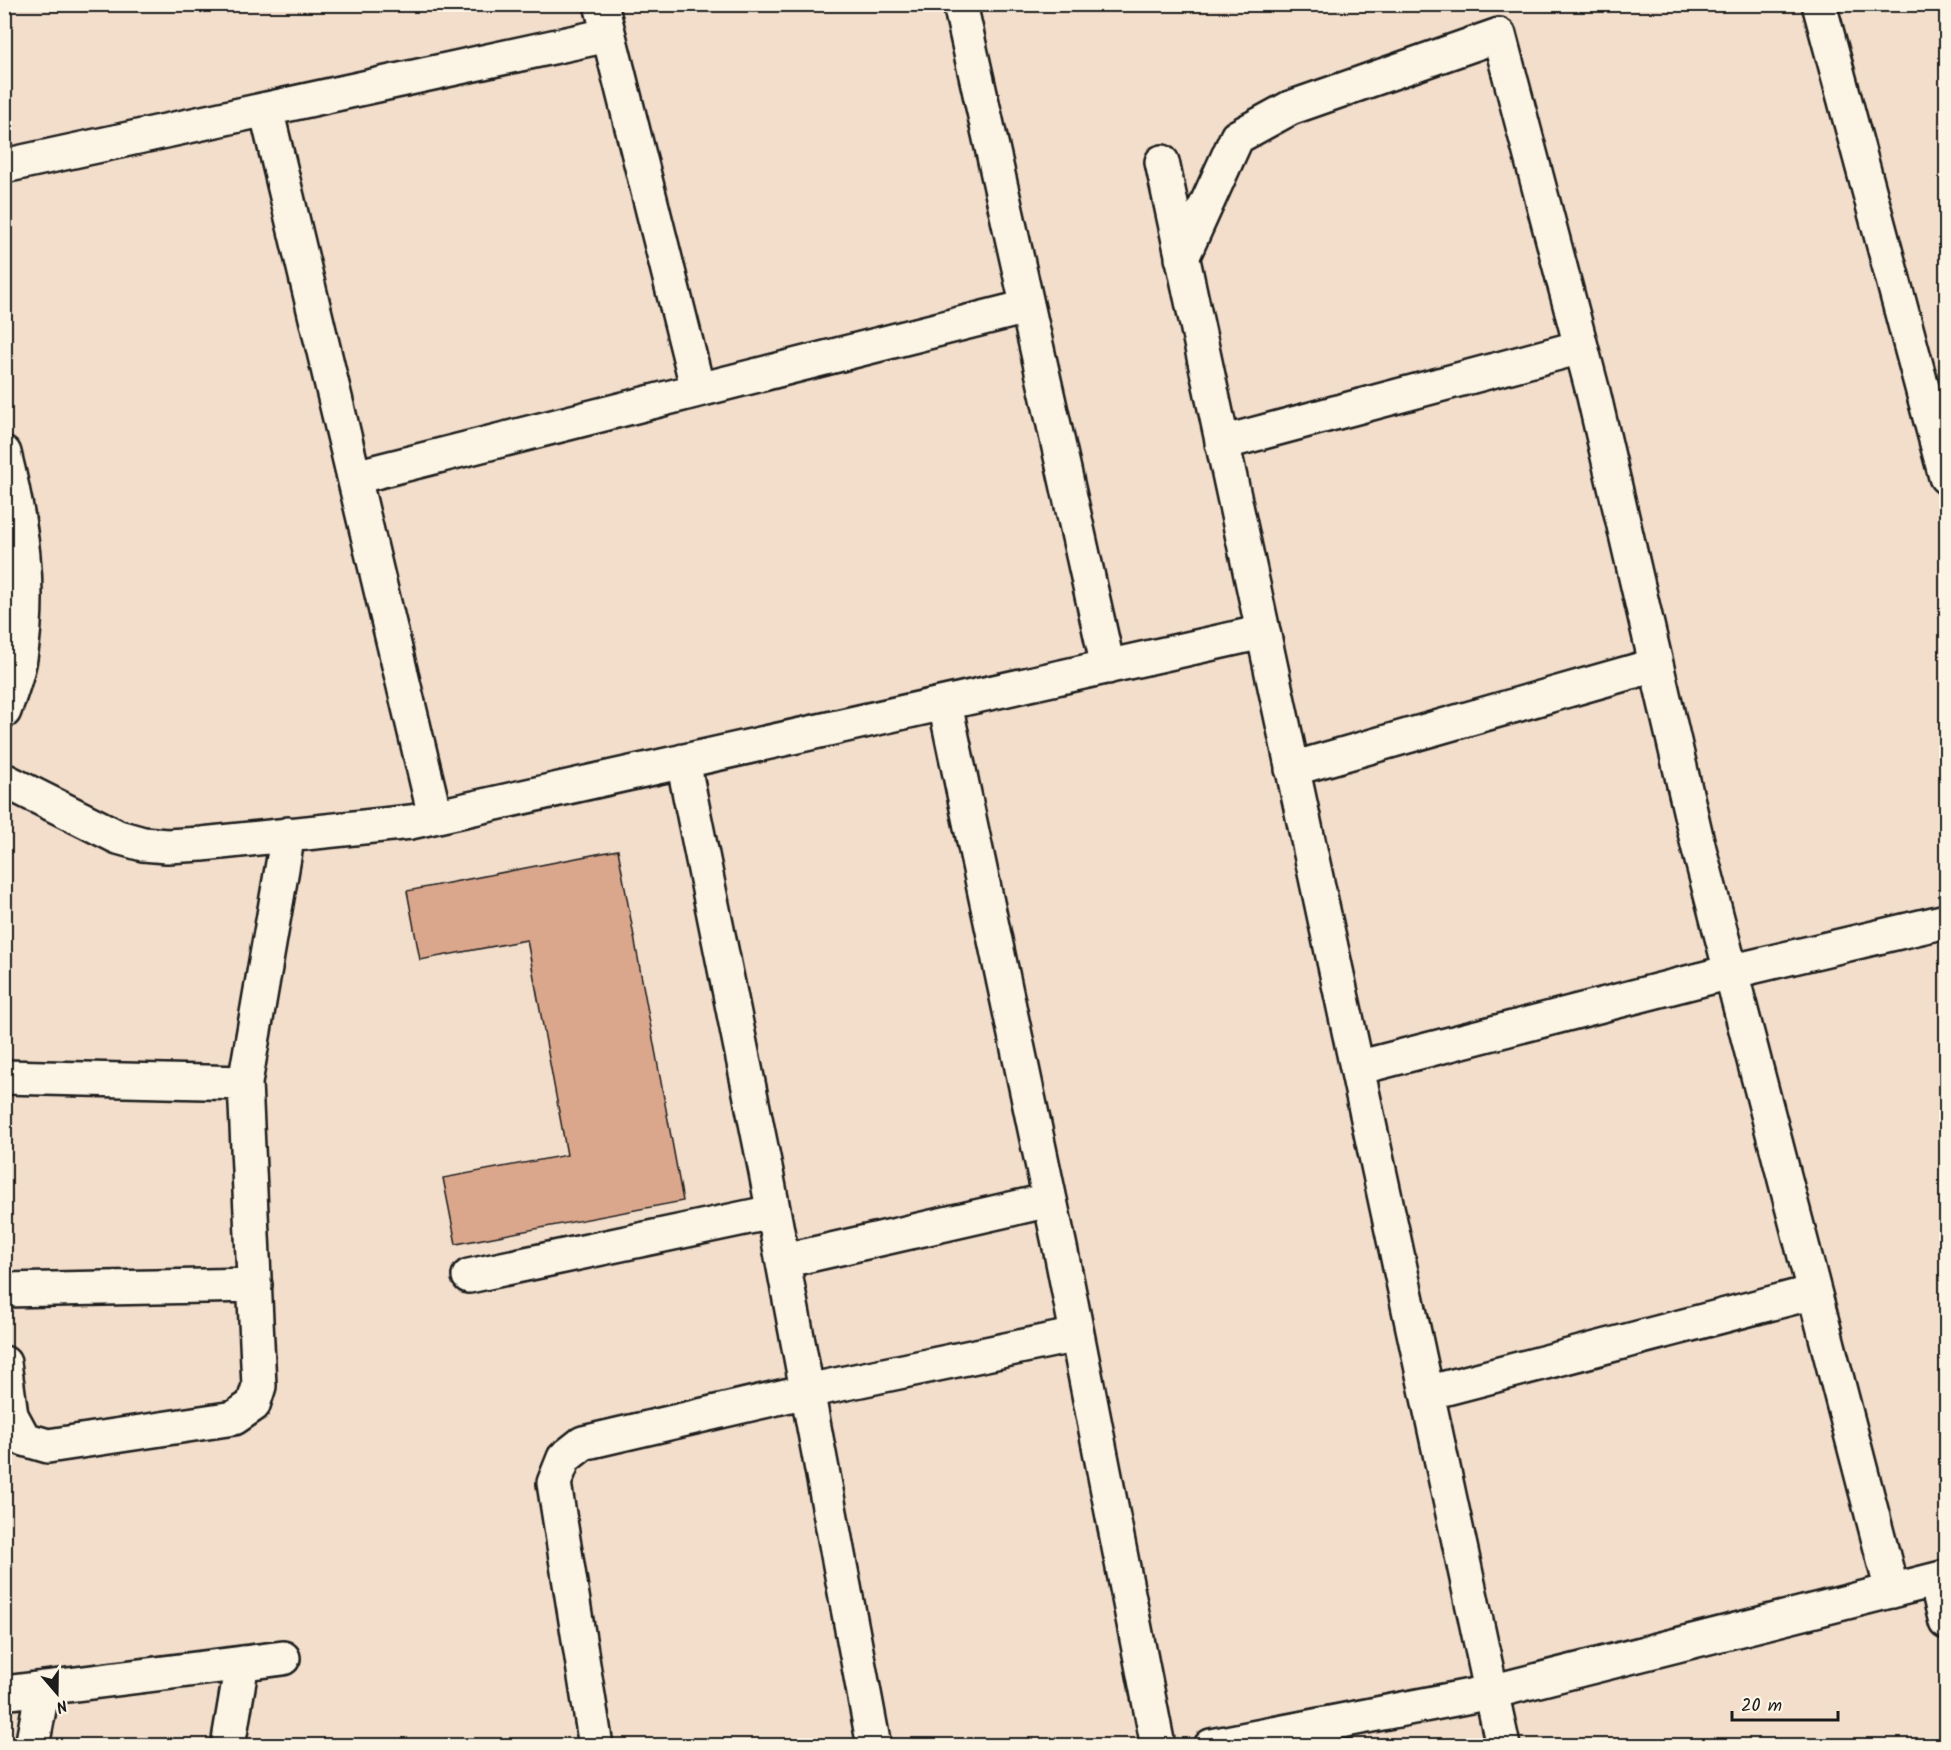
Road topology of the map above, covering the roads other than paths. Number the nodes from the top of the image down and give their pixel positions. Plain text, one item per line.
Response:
1 (960, 4) edge
2 (1819, 4) edge
3 (605, 20) edge
4 (266, 109) junction
5 (1162, 162) dead end
6 (4, 166) edge
7 (1182, 258) junction
8 (1028, 307) junction
9 (1581, 347) junction
10 (698, 390) junction
11 (1222, 443) junction
12 (4, 453) edge
13 (354, 477) junction
14 (1947, 477) edge
15 (1263, 632) junction
16 (1656, 665) junction
17 (1108, 667) junction
18 (945, 704) junction
19 (4, 711) edge
20 (683, 761) junction
21 (1292, 769) junction
22 (4, 780) edge
23 (435, 816) junction
24 (288, 834) junction
25 (1947, 921) edge
26 (1730, 972) junction
27 (1357, 1068) junction
28 (4, 1077) edge
29 (245, 1083) junction
30 (1050, 1200) junction
31 (773, 1212) junction
32 (783, 1261) junction
33 (469, 1276) dead end
34 (255, 1285) junction
35 (4, 1290) edge
36 (1814, 1292) junction
37 (1077, 1335) junction
38 (4, 1363) edge
39 (807, 1391) junction
40 (1427, 1393) junction
41 (1941, 1579) edge
42 (1892, 1591) junction
43 (1947, 1622) edge
44 (283, 1658) dead end
45 (242, 1664) junction
46 (43, 1688) junction
47 (1491, 1692) junction
48 (4, 1693) edge
49 (32, 1746) edge
50 (228, 1746) edge
51 (596, 1746) edge
52 (874, 1746) edge
53 (1158, 1746) edge
54 (1211, 1746) edge
55 (1503, 1746) edge

1 - 8 street
2 - 14 street
3 - 4 street
3 - 10 street
4 - 6 street
4 - 13 street
5 - 7 street
7 - 9 street
7 - 11 street
8 - 10 street
8 - 17 street
9 - 11 street
9 - 16 street
10 - 13 street
11 - 15 street
12 - 19 street
13 - 23 street
15 - 17 street
15 - 21 street
16 - 21 street
16 - 26 street
17 - 18 street
18 - 20 street
18 - 30 street
20 - 23 street
20 - 31 street
21 - 27 street
22 - 24 street
23 - 24 street
24 - 29 street
25 - 26 street
26 - 27 street
26 - 36 street
27 - 40 street
28 - 29 street
29 - 34 street
30 - 32 street
30 - 37 street
31 - 32 street
31 - 33 street
32 - 39 street
34 - 35 street
34 - 38 street
36 - 40 street
36 - 42 street
37 - 39 street
37 - 53 street
39 - 51 street
39 - 52 street
40 - 47 street
41 - 42 street
41 - 43 street
42 - 47 street
44 - 45 street
45 - 46 street
45 - 50 street
46 - 48 street
46 - 49 street
47 - 54 street
47 - 55 street

